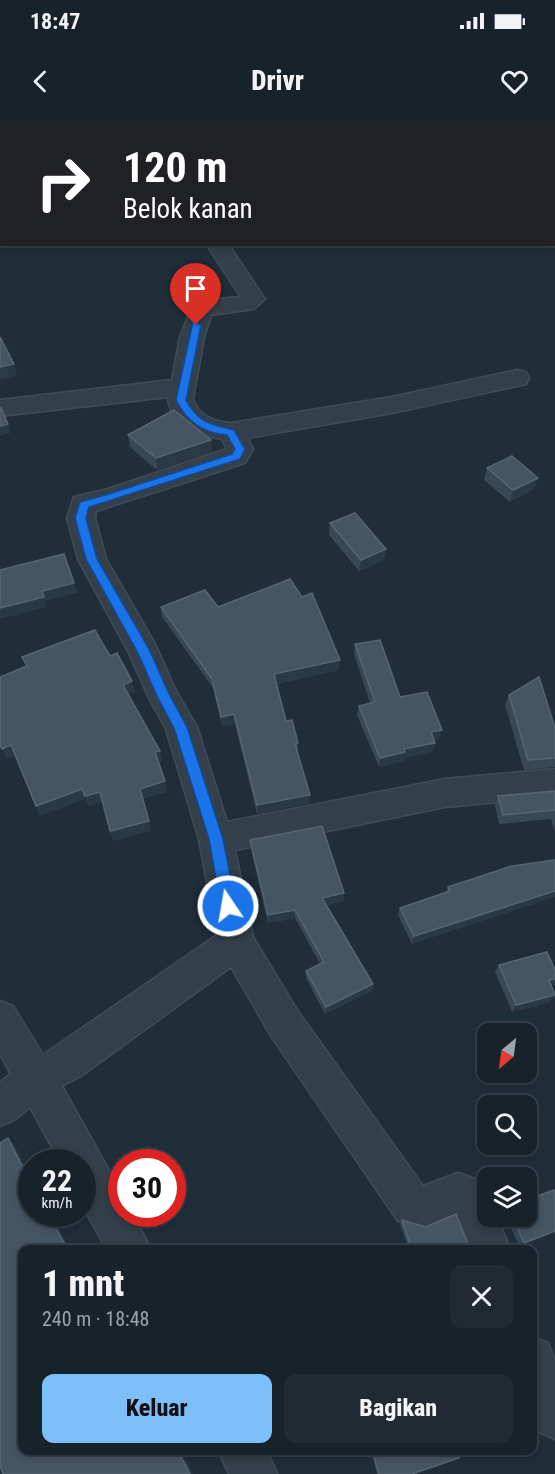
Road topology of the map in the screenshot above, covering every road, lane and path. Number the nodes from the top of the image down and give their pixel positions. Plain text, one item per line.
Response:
1 (218, 246) edge
2 (517, 378) dead end
3 (183, 387) junction
4 (0, 408) edge
5 (231, 432) junction
6 (555, 783) edge
7 (216, 839) junction
8 (236, 942) junction
9 (0, 1019) edge
10 (36, 1079) junction
11 (0, 1106) edge
12 (74, 1149) edge
13 (96, 1188) edge
14 (127, 1245) edge
15 (487, 1245) edge
16 (537, 1371) edge
17 (555, 1416) edge
18 (244, 1455) edge
19 (254, 1474) edge

1 - 3 street
2 - 5 street
3 - 4 street
3 - 5 street
5 - 7 street
6 - 7 street
7 - 8 street
8 - 10 street
8 - 15 street
9 - 10 street
10 - 11 street
10 - 12 street
13 - 14 street
16 - 17 street
18 - 19 street

